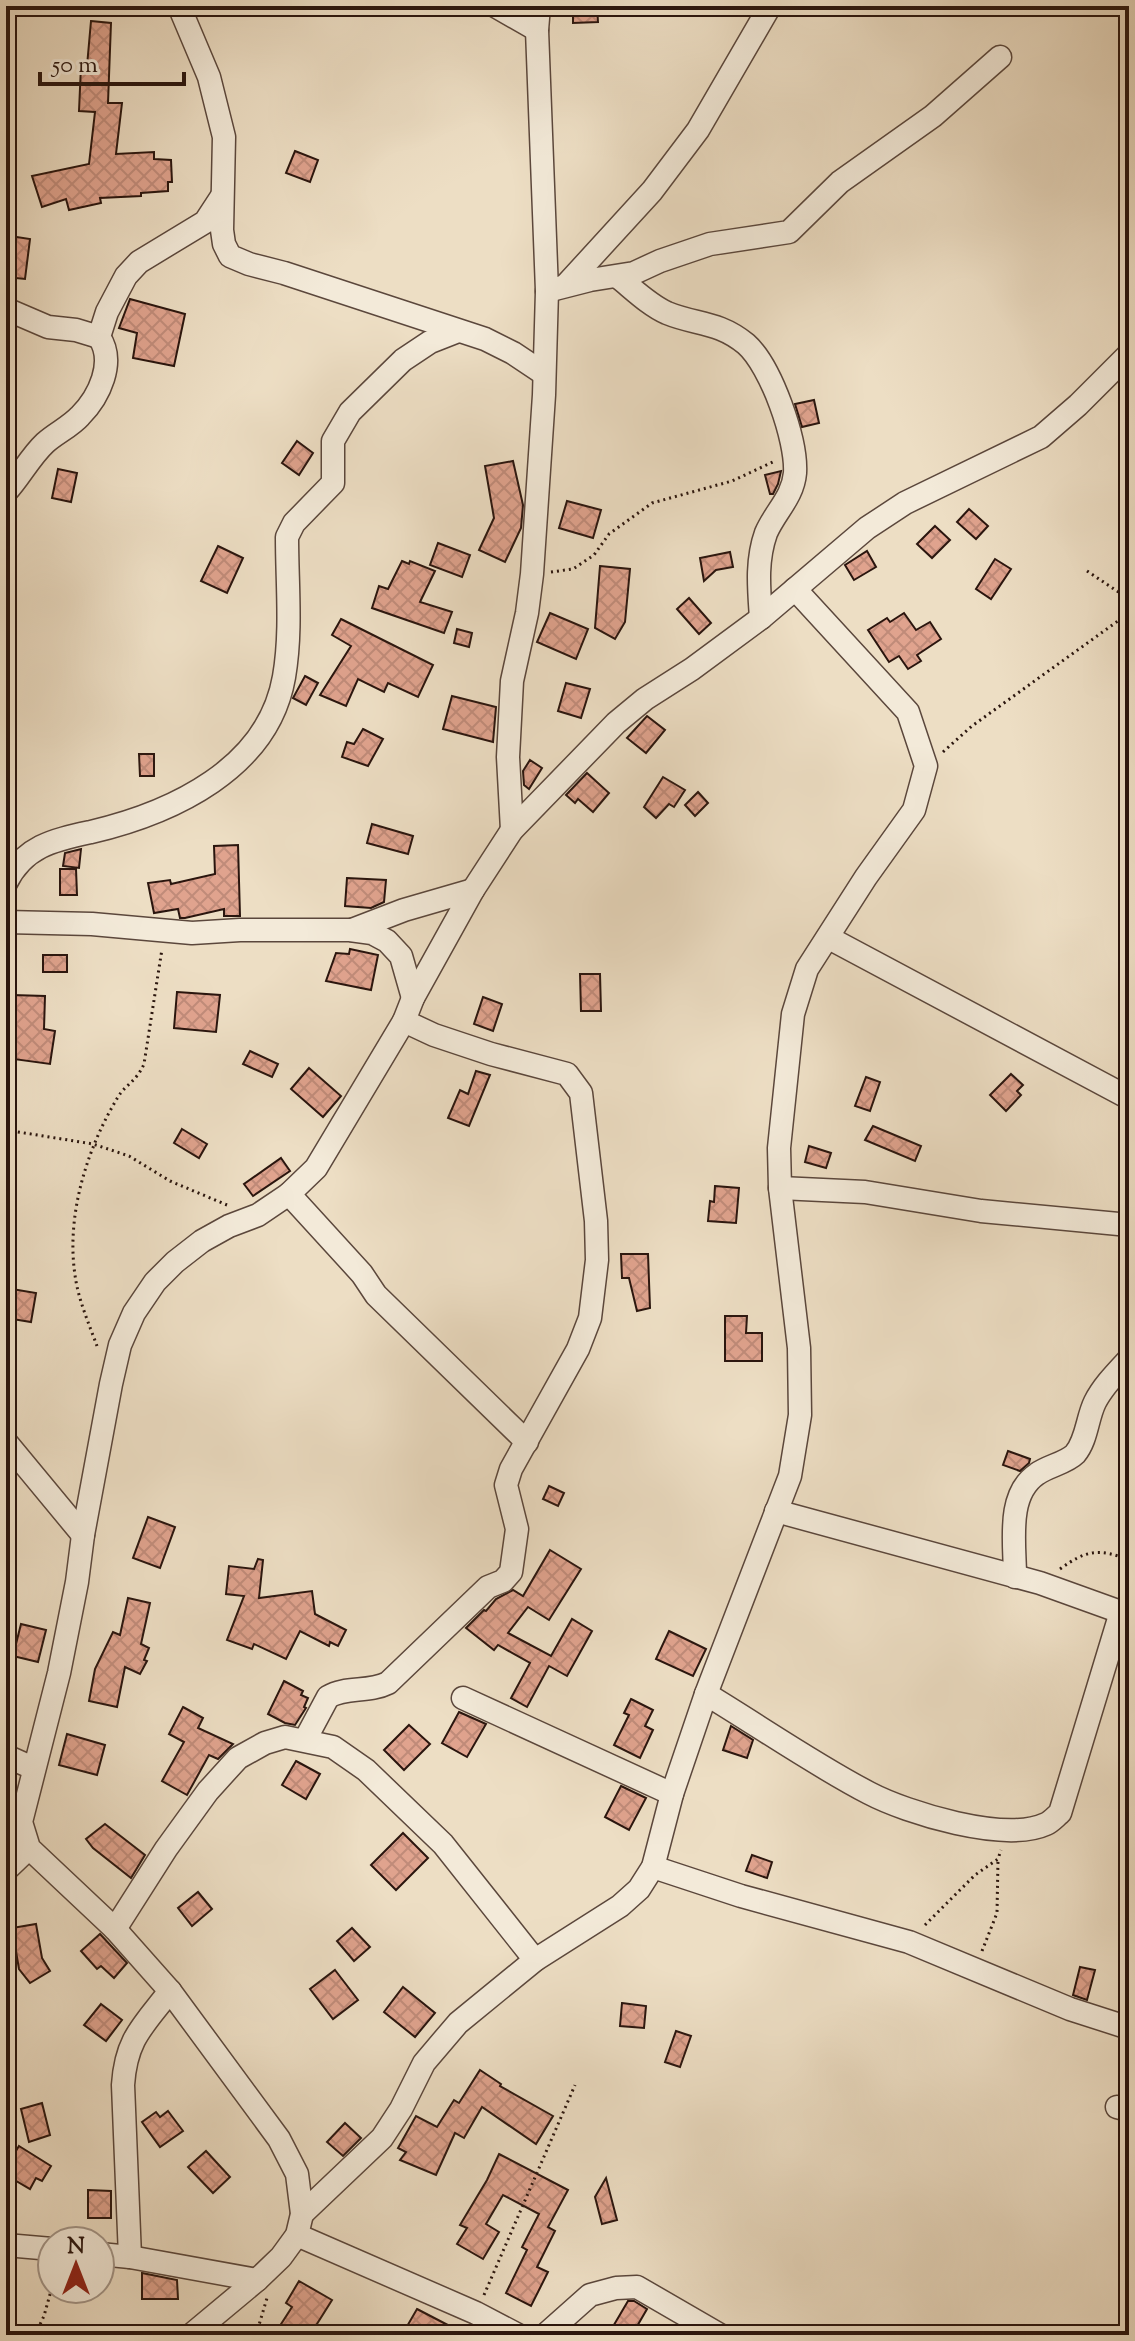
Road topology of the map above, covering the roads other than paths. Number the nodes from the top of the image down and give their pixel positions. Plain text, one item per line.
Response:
1 (179, 6) edge
2 (495, 6) edge
3 (539, 6) edge
4 (770, 6) edge
5 (537, 30) junction
6 (1000, 57) dead end
7 (222, 196) junction
8 (618, 277) junction
9 (556, 288) junction
10 (6, 309) edge
11 (458, 331) junction
12 (99, 337) junction
13 (1129, 354) edge
14 (543, 373) junction
15 (6, 492) edge
16 (795, 589) junction
17 (761, 618) junction
18 (512, 830) junction
19 (6, 883) edge
20 (473, 890) junction
21 (6, 922) edge
22 (350, 930) junction
23 (829, 938) junction
24 (413, 998) junction
25 (404, 1021) junction
26 (1129, 1098) edge
27 (780, 1188) junction
28 (289, 1194) junction
29 (1129, 1225) edge
30 (1129, 1359) edge
31 (6, 1442) edge
32 (527, 1442) junction
33 (776, 1511) junction
34 (83, 1535) junction
35 (1015, 1577) junction
36 (1125, 1614) edge
37 (706, 1694) junction
38 (463, 1698) dead end
39 (305, 1740) junction
40 (6, 1756) edge
41 (33, 1768) junction
42 (672, 1794) junction
43 (29, 1848) junction
44 (653, 1867) junction
45 (6, 1870) edge
46 (115, 1929) junction
47 (535, 1960) junction
48 (170, 1991) junction
49 (1129, 2028) edge
50 (300, 2225) junction
51 (6, 2245) edge
52 (36, 2248) edge
53 (116, 2256) edge
54 (130, 2257) junction
55 (257, 2280) junction
56 (191, 2335) edge
57 (518, 2335) edge
58 (545, 2335) edge
59 (720, 2335) edge

1 - 7 street
2 - 5 street
3 - 5 street
4 - 9 street
5 - 9 street
6 - 8 street
7 - 11 street
7 - 12 street
8 - 9 street
8 - 17 street
9 - 14 street
10 - 12 street
11 - 14 street
11 - 19 street
12 - 15 street
13 - 16 street
14 - 18 street
16 - 17 street
16 - 23 street
17 - 18 street
18 - 20 street
20 - 22 street
20 - 24 street
21 - 22 street
22 - 24 street
23 - 26 street
23 - 27 street
24 - 25 street
25 - 28 street
25 - 32 street
27 - 29 street
27 - 33 street
28 - 32 street
28 - 34 street
30 - 35 street
31 - 34 street
32 - 39 street
33 - 35 street
33 - 37 street
34 - 41 street
35 - 36 street
36 - 37 street
37 - 42 street
38 - 42 street
39 - 46 street
39 - 47 street
40 - 41 street
41 - 43 street
42 - 44 street
43 - 45 street
43 - 46 street
44 - 47 street
44 - 49 street
46 - 48 street
47 - 50 street
48 - 50 street
48 - 54 street
50 - 55 street
50 - 57 street
51 - 52 street
53 - 54 street
54 - 55 street
55 - 56 street
58 - 59 street

